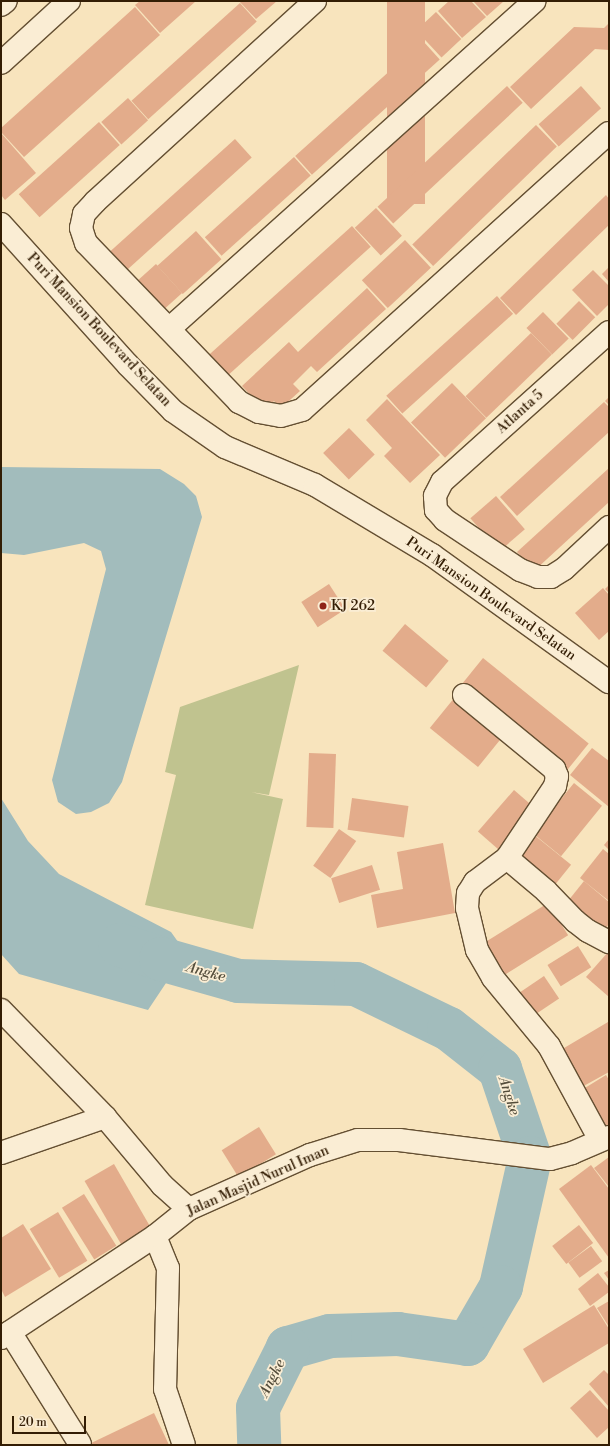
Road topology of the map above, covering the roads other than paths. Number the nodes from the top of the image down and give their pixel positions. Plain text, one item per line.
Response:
1 (6, 1) edge
2 (69, 1) edge
3 (315, 1) edge
4 (534, 1) edge
5 (1, 5) edge
6 (1, 63) edge
7 (609, 133) edge
8 (1, 224) edge
9 (169, 329) junction
10 (609, 332) edge
11 (609, 527) edge
12 (609, 682) edge
13 (464, 695) dead end
14 (507, 858) junction
15 (609, 942) edge
16 (1, 1010) edge
17 (105, 1117) junction
18 (1, 1135) edge
19 (605, 1138) edge
20 (1, 1150) edge
21 (1, 1153) edge
22 (189, 1209) junction
23 (155, 1236) junction
24 (6, 1335) edge
25 (80, 1444) edge
26 (184, 1445) edge

1 - 5 street
2 - 6 street
3 - 9 street
4 - 9 street
7 - 9 street
8 - 12 street, Puri Mansion Boulevard Selatan
10 - 11 street, Atlanta 5
13 - 14 street
14 - 15 street
14 - 19 street
16 - 17 street
17 - 21 street
17 - 22 street
18 - 20 street
19 - 22 street, Jalan Masjid Nurul Iman
22 - 23 street, Jalan Masjid Nurul Iman
23 - 24 street, Jalan Masjid Nurul Iman
23 - 26 street
24 - 25 street

